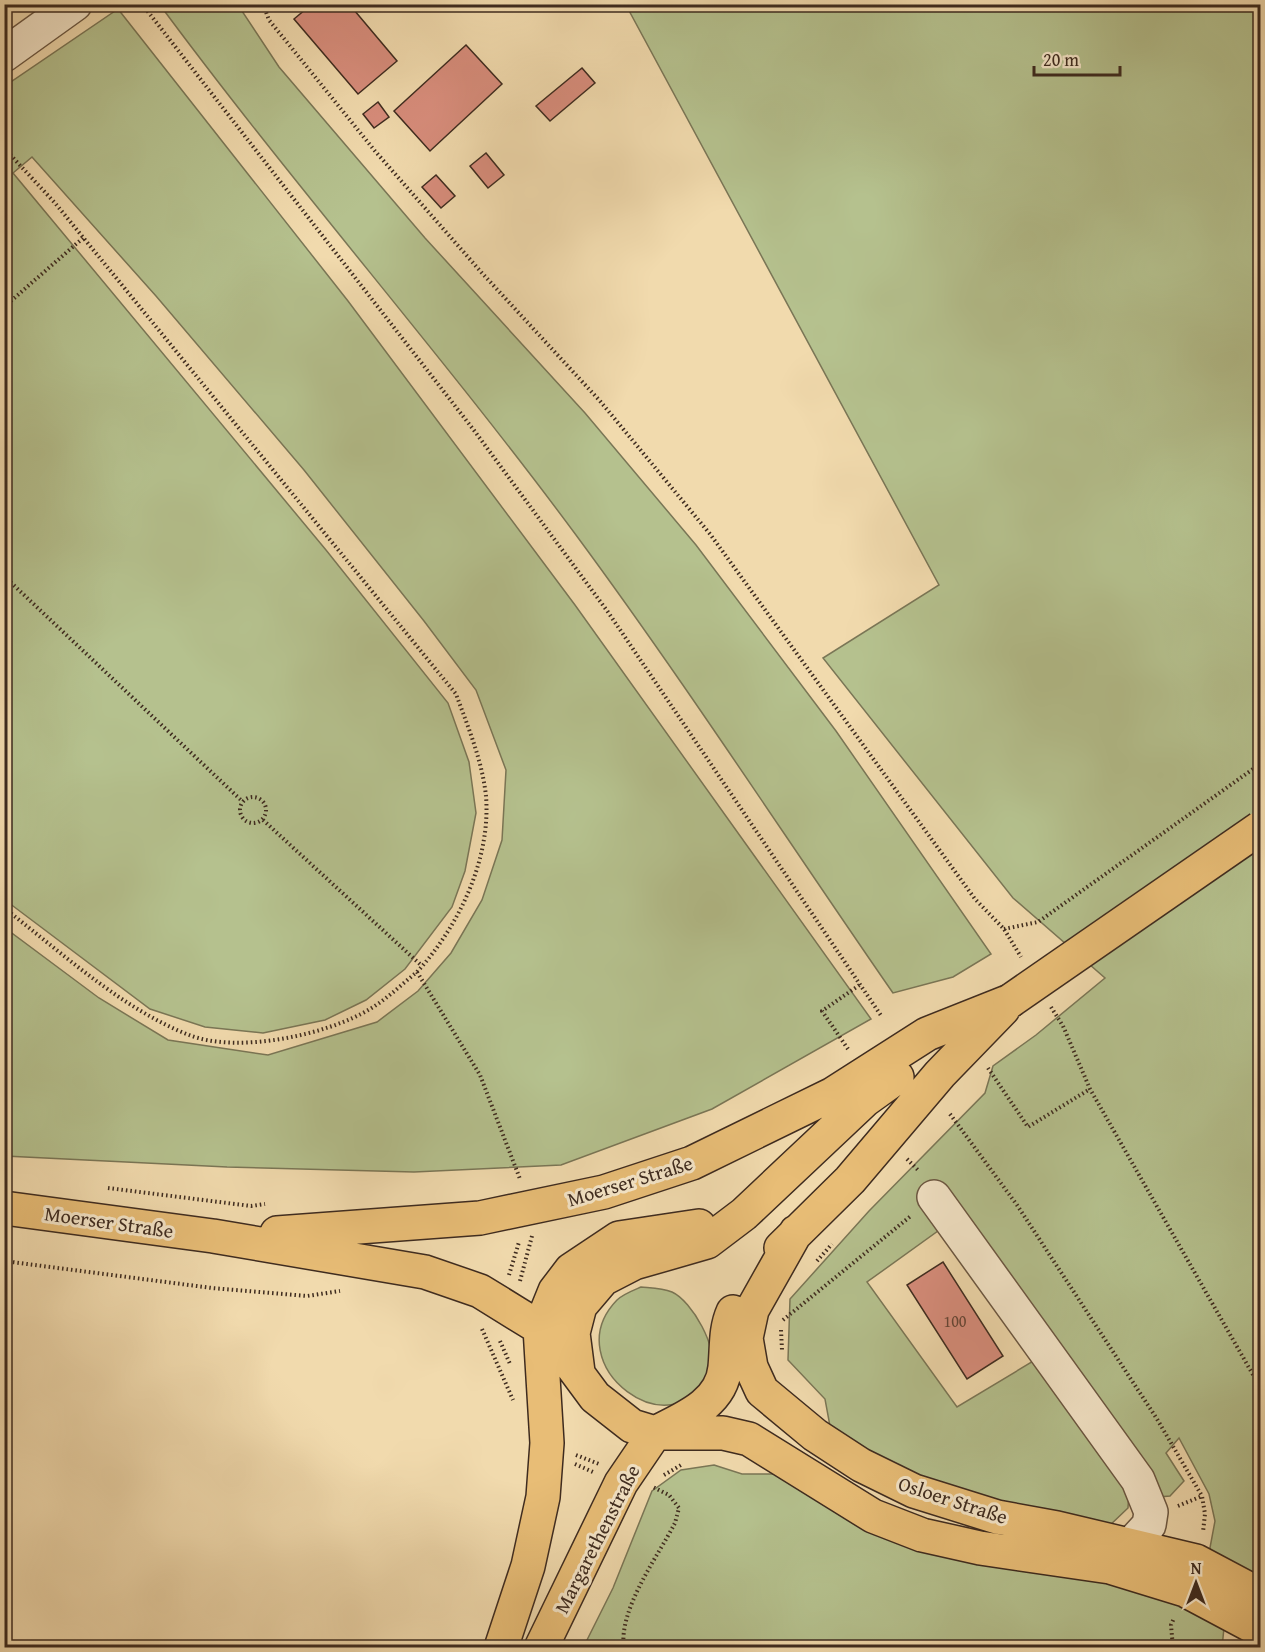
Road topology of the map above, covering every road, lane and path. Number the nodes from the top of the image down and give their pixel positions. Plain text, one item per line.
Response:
1 (75, 4) edge
2 (142, 4) edge
3 (263, 4) edge
4 (4, 55) edge
5 (4, 148) edge
6 (83, 238) junction
7 (4, 307) edge
8 (4, 576) edge
9 (1260, 764) edge
10 (242, 801) junction
11 (263, 820) junction
12 (1260, 828) edge
13 (4, 908) edge
14 (1004, 929) junction
15 (422, 966) junction
16 (1027, 967) dead end
17 (417, 972) junction
18 (861, 984) junction
19 (1045, 997) dead end
20 (1010, 1001) junction
21 (882, 1017) dead end
22 (854, 1057) dead end
23 (982, 1060) dead end
24 (1090, 1089) junction
25 (950, 1114) dead end
26 (510, 1184) dead end
27 (99, 1187) dead end
28 (934, 1197) joint
29 (274, 1203) dead end
30 (4, 1208) edge
31 (744, 1214) junction
32 (796, 1232) junction
33 (213, 1236) junction
34 (4, 1261) edge
35 (341, 1291) dead end
36 (781, 1322) dead end
37 (540, 1328) junction
38 (578, 1372) junction
39 (1260, 1388) edge
40 (655, 1433) junction
41 (547, 1452) junction
42 (679, 1459) dead end
43 (635, 1484) junction
44 (1121, 1556) junction
45 (1191, 1575) junction
46 (1260, 1595) edge
47 (1260, 1630) edge
48 (501, 1647) edge
49 (542, 1647) edge
50 (624, 1647) edge
51 (1173, 1647) edge

1 - 4 lane
2 - 18 path
3 - 14 path
5 - 6 path
6 - 7 path
6 - 15 path
8 - 10 path
9 - 14 path
10 - 11 path
10 - 11 path
11 - 15 path
12 - 20 main road, bridge
13 - 17 path
14 - 16 path
15 - 17 path
17 - 26 path
18 - 21 path
18 - 22 path
19 - 24 path
20 - 31 main road
20 - 32 main road
20 - 33 main road, Moerser Straße
23 - 24 path
24 - 39 path
25 - 45 path
27 - 29 path
28 - 36 path
28 - 44 lane
30 - 33 main road, Moerser Straße
31 - 37 main road
31 - 38 main road
32 - 40 main road
32 - 44 main road, Osloer Straße
33 - 37 main road, Moerser Straße
34 - 35 path
37 - 38 main road, Moerser Straße
37 - 41 main road
38 - 40 main road, Osloer Straße
40 - 43 main road, Margarethenstraße
40 - 44 main road, Osloer Straße
41 - 43 path
41 - 48 main road
42 - 43 path
43 - 49 main road, Margarethenstraße
43 - 50 path
44 - 45 main road, Osloer Straße
45 - 46 main road, Osloer Straße
45 - 47 main road, Osloer Straße
45 - 51 path

